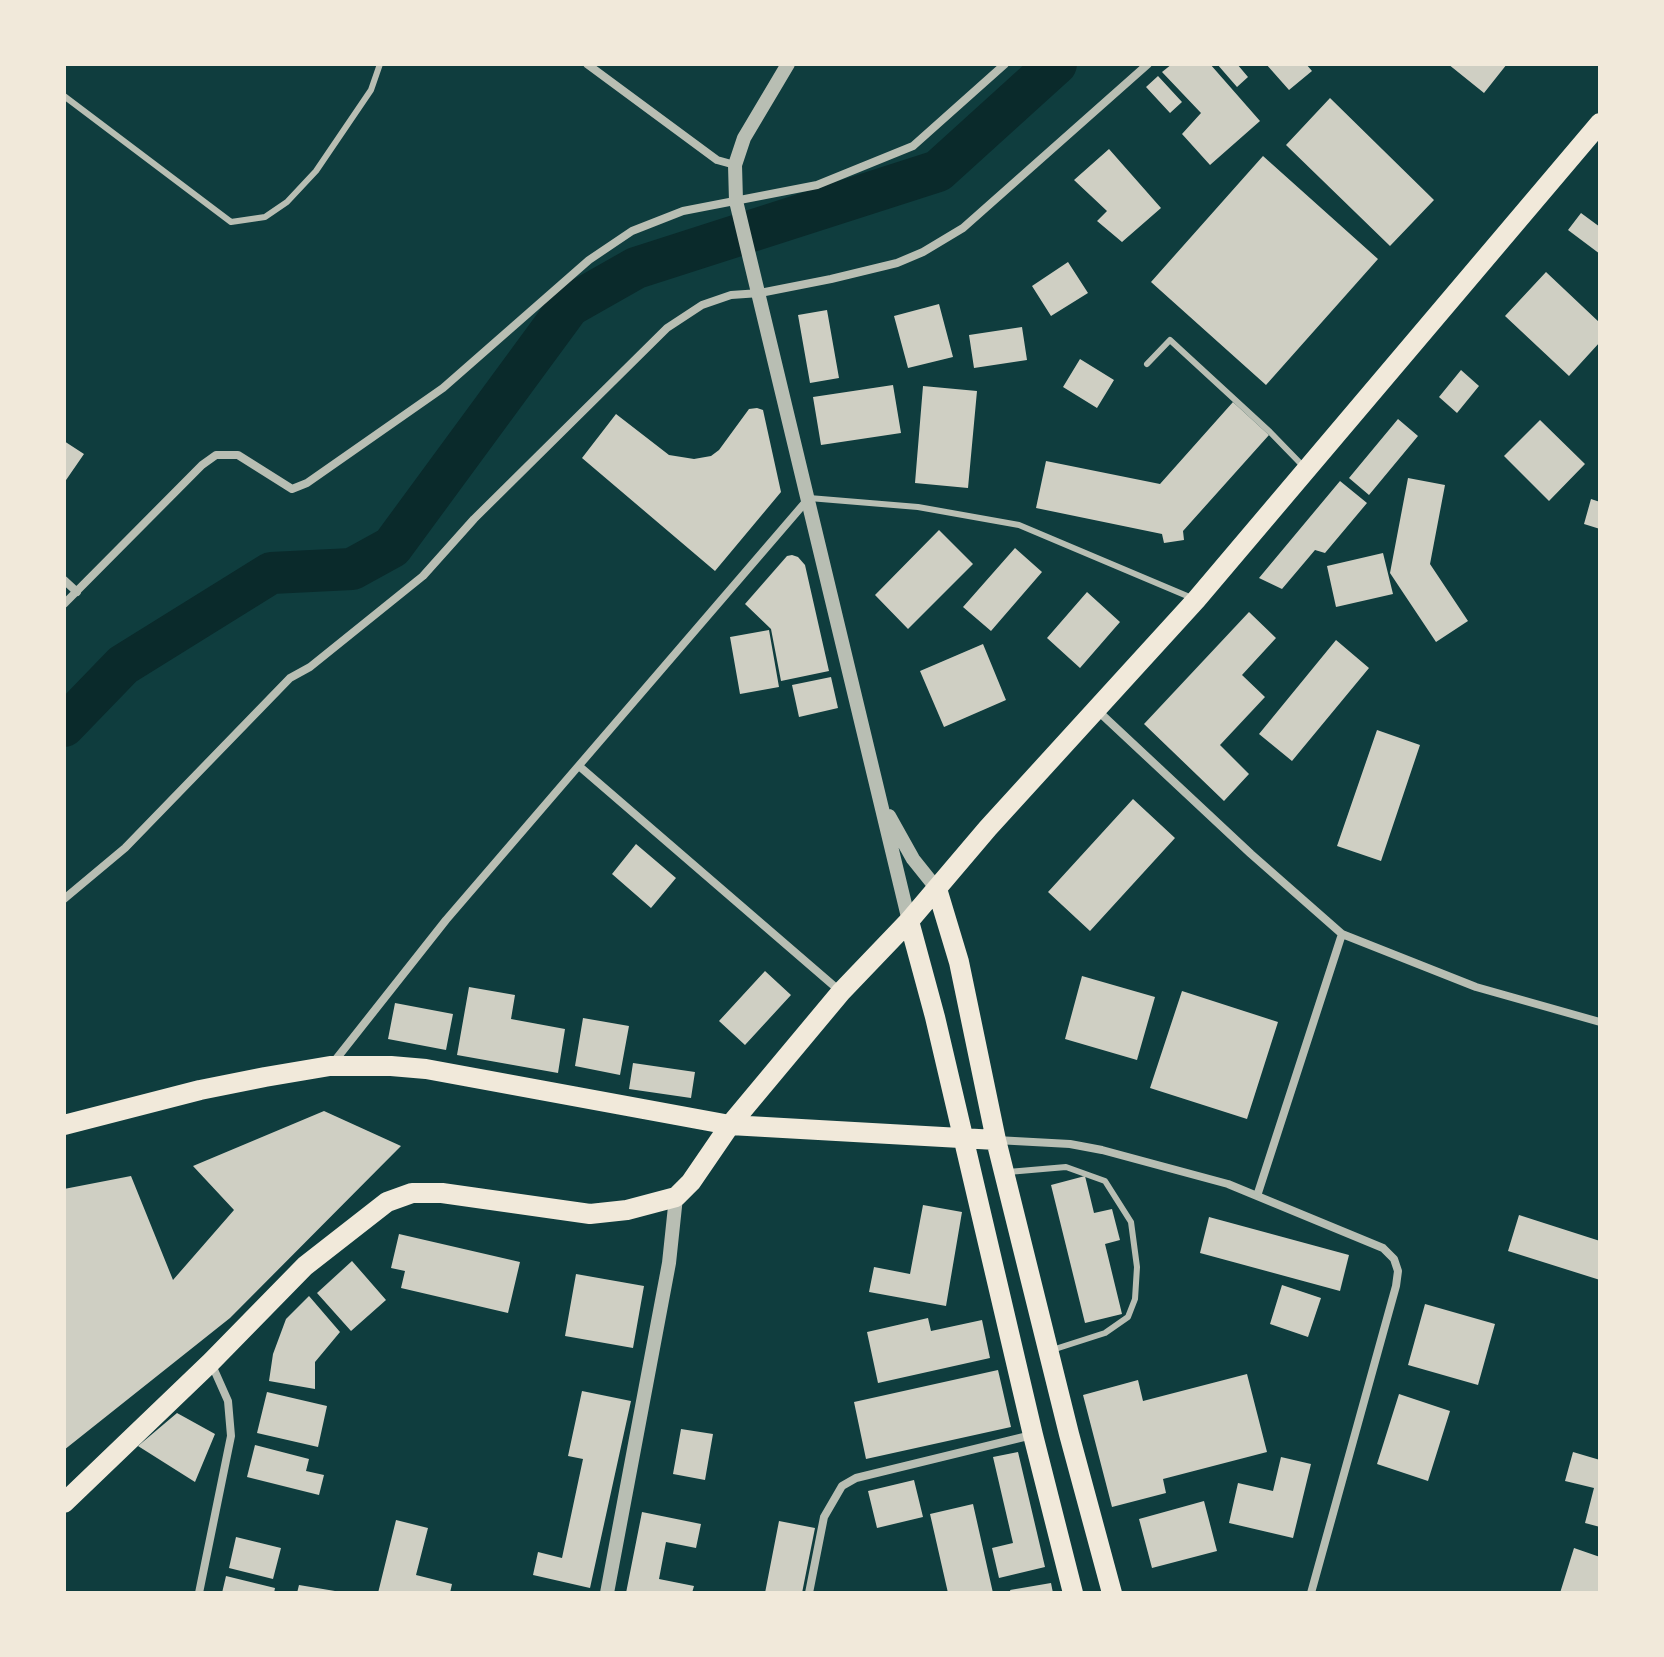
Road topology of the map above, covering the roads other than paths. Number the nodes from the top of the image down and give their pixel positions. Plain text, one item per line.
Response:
1 (380, 64) edge
2 (587, 64) edge
3 (788, 64) edge
4 (1005, 64) edge
5 (1148, 64) edge
6 (64, 96) edge
7 (1598, 129) edge
8 (735, 165) junction
9 (736, 201) junction
10 (758, 286) junction
11 (1147, 364) dead end
12 (1307, 470) junction
13 (809, 498) junction
14 (64, 580) edge
15 (77, 592) junction
16 (1196, 600) junction
17 (64, 604) edge
18 (1096, 709) junction
19 (579, 766) junction
20 (881, 801) junction
21 (937, 889) junction
22 (64, 899) edge
23 (909, 921) junction
24 (1342, 934) junction
25 (841, 992) junction
26 (1600, 1022) edge
27 (330, 1066) junction
28 (64, 1125) edge
29 (730, 1125) junction
30 (963, 1138) junction
31 (996, 1140) junction
32 (1004, 1173) junction
33 (1257, 1196) junction
34 (676, 1197) junction
35 (1048, 1351) junction
36 (211, 1362) junction
37 (1033, 1435) junction
38 (64, 1503) edge
39 (199, 1593) edge
40 (607, 1593) edge
41 (809, 1593) edge
42 (1073, 1593) edge
43 (1112, 1593) edge
44 (1311, 1593) edge

1 - 6 lane
2 - 8 street
3 - 8 street
4 - 9 street
5 - 10 street
7 - 12 main road
8 - 9 street
9 - 10 street
9 - 15 street
10 - 13 street
10 - 22 street
11 - 12 lane
12 - 16 main road
13 - 16 lane
13 - 19 street
13 - 20 street
14 - 15 street
15 - 17 street
16 - 18 main road
18 - 21 main road
18 - 24 street
19 - 25 street
19 - 27 street
20 - 21 street
20 - 23 street
21 - 23 main road
21 - 31 main road
23 - 25 main road
23 - 30 main road
24 - 26 street
24 - 33 street
25 - 29 main road
27 - 28 main road
27 - 29 main road
29 - 30 main road
29 - 34 main road
30 - 31 main road
30 - 37 main road
31 - 32 main road
31 - 33 street
32 - 35 main road
32 - 35 lane
33 - 44 street
34 - 36 main road
34 - 40 street
35 - 43 main road
36 - 38 main road
36 - 39 street
37 - 41 street
37 - 42 main road

